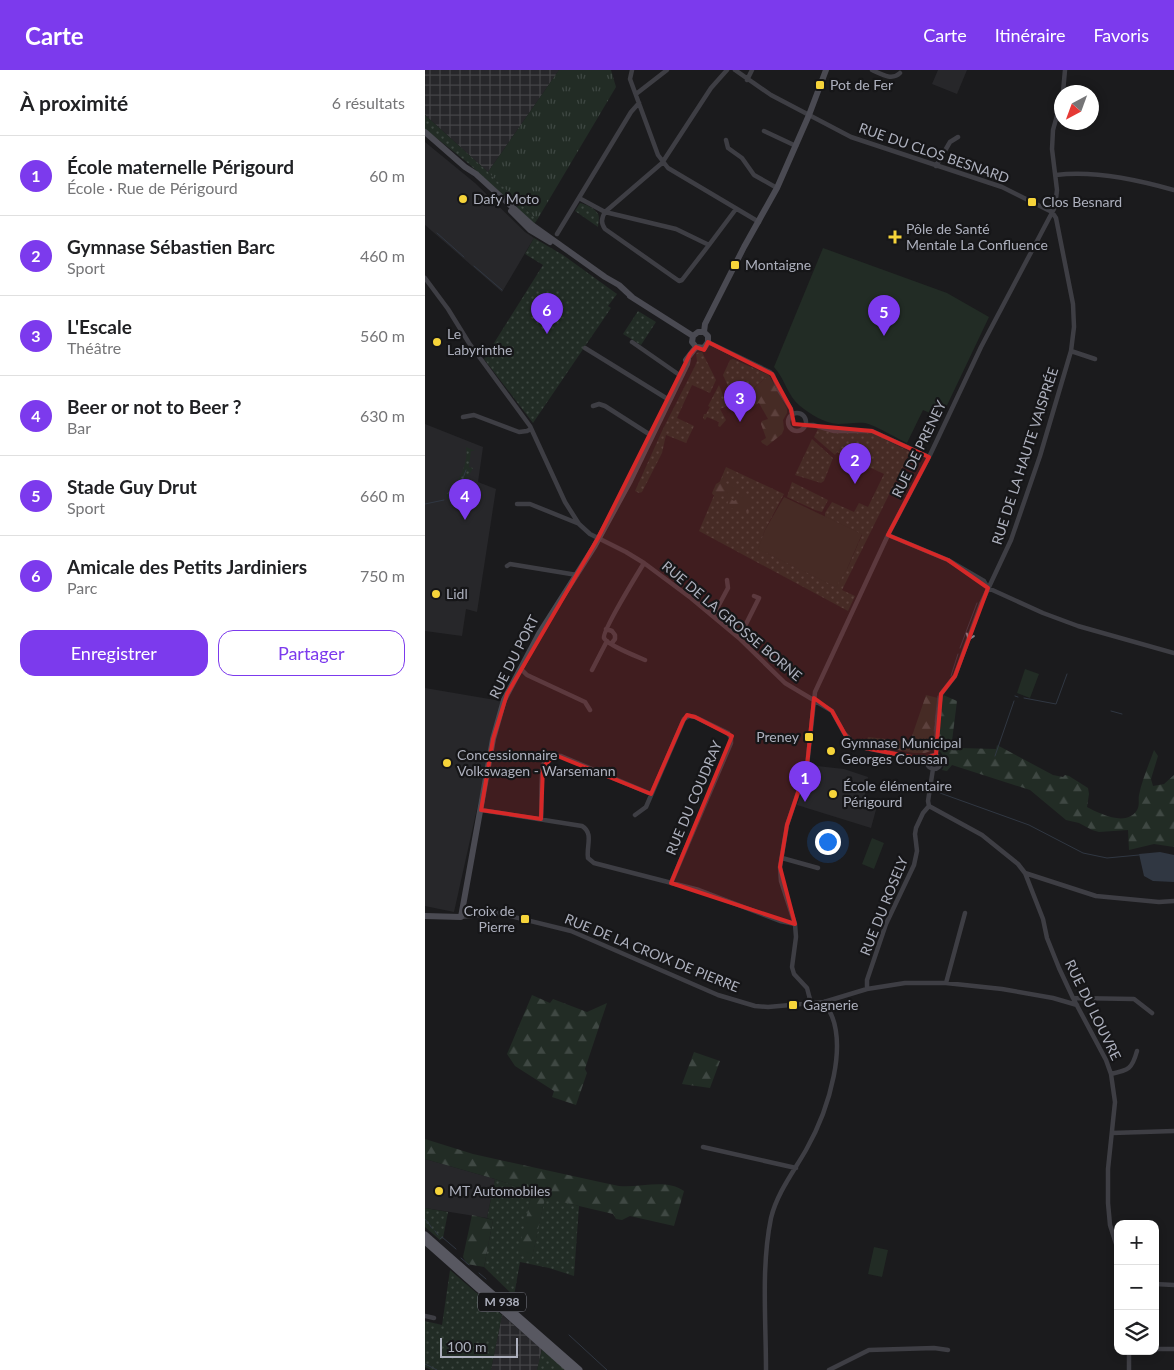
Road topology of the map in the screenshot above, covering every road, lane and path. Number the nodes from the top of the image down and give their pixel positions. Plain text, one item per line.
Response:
1 (632, 70) edge
2 (667, 70) edge
3 (727, 70) edge
4 (735, 70) edge
5 (751, 70) edge
6 (826, 70) edge
7 (872, 70) edge
8 (1065, 70) edge
9 (900, 73) dead end
10 (747, 80) junction
11 (1064, 85) edge
12 (636, 94) junction
13 (639, 103) junction
14 (809, 115) junction
15 (1054, 126) edge
16 (425, 132) edge
17 (764, 132) dead end
18 (958, 137) dead end
19 (726, 140) dead end
20 (796, 146) junction
21 (662, 163) junction
22 (936, 166) junction
23 (1056, 175) junction
24 (777, 188) junction
25 (1174, 190) edge
26 (579, 198) junction
27 (736, 209) junction
28 (605, 212) junction
29 (1052, 212) junction
30 (759, 222) junction
31 (557, 234) dead end
32 (709, 245) junction
33 (425, 278) edge
34 (703, 332) junction
35 (693, 336) junction
36 (632, 342) dead end
37 (709, 342) junction
38 (696, 347) junction
39 (585, 348) dead end
40 (1071, 351) junction
41 (688, 359) junction
42 (1095, 359) dead end
43 (678, 374) junction
44 (666, 398) junction
45 (593, 406) dead end
46 (792, 415) junction
47 (463, 417) dead end
48 (806, 424) junction
49 (531, 428) junction
50 (650, 435) junction
51 (929, 457) junction
52 (517, 504) dead end
53 (579, 524) junction
54 (888, 535) junction
55 (598, 538) junction
56 (644, 564) junction
57 (507, 566) dead end
58 (577, 575) junction
59 (727, 580) dead end
60 (988, 588) junction
61 (754, 596) dead end
62 (713, 616) junction
63 (606, 629) junction
64 (739, 638) junction
65 (609, 643) junction
66 (1174, 653) edge
67 (645, 660) dead end
68 (521, 669) junction
69 (591, 670) dead end
70 (814, 700) junction
71 (590, 710) dead end
72 (936, 755) junction
73 (928, 759) junction
74 (933, 769) junction
75 (651, 794) junction
76 (929, 806) junction
77 (481, 810) junction
78 (635, 815) dead end
79 (541, 819) junction
80 (781, 858) junction
81 (819, 868) dead end
82 (1025, 873) junction
83 (671, 883) junction
84 (1174, 901) edge
85 (965, 913) dead end
86 (425, 916) edge
87 (461, 917) junction
88 (795, 924) junction
89 (946, 983) junction
90 (867, 989) junction
91 (1073, 998) junction
92 (824, 1002) junction
93 (811, 1003) junction
94 (1077, 1005) junction
95 (1151, 1013) dead end
96 (1137, 1051) dead end
97 (1111, 1074) junction
98 (1174, 1131) edge
99 (1112, 1133) junction
100 (703, 1147) dead end
101 (795, 1168) junction
102 (425, 1235) edge
103 (1114, 1238) edge
104 (425, 1241) edge
105 (1159, 1284) edge
106 (1174, 1284) edge
107 (425, 1316) edge
108 (434, 1318) dead end
109 (1159, 1349) edge
110 (1174, 1349) edge
111 (948, 1350) dead end
112 (1129, 1355) edge
113 (570, 1370) edge
114 (579, 1370) edge
115 (765, 1370) edge
116 (829, 1370) edge
117 (1129, 1370) edge

1 - 12 street
2 - 12 street
3 - 21 street
4 - 10 street, RUE DU CLOS BESNARD
5 - 10 street
6 - 14 street
7 - 9 street
8 - 11 street
10 - 14 street, RUE DU CLOS BESNARD
12 - 13 street
13 - 21 street
13 - 26 street
14 - 20 street
14 - 22 street, RUE DU CLOS BESNARD
15 - 23 street
16 - 35 street
17 - 20 street
18 - 22 street
19 - 24 street
20 - 24 street
21 - 27 street
21 - 28 street
22 - 29 street, RUE DU CLOS BESNARD
23 - 25 street
23 - 29 street
24 - 30 street
26 - 28 street
26 - 31 street
27 - 30 street
27 - 32 street
28 - 32 street
28 - 32 street
29 - 40 street, RUE DE LA HAUTE VAISPRÉE
29 - 51 street, RUE DE PRENEY
30 - 34 street
33 - 49 street, RUE DE LA GROSSE BORNE
34 - 35 street
34 - 37 street
35 - 38 street
36 - 43 street
37 - 38 street
37 - 46 street
38 - 41 street
39 - 44 street
40 - 42 street
40 - 60 street, RUE DE LA HAUTE VAISPRÉE
41 - 43 street
41 - 50 street
43 - 44 street
44 - 50 street
45 - 50 street
46 - 48 street
46 - 48 street
47 - 49 street
48 - 51 street
49 - 53 street, RUE DE LA GROSSE BORNE
50 - 55 street, RUE DU PORT
51 - 54 street, RUE DE PRENEY
52 - 53 street
53 - 55 street, RUE DE LA GROSSE BORNE
54 - 60 street
54 - 70 street, RUE DE PRENEY
55 - 56 street, RUE DE LA GROSSE BORNE
55 - 58 street, RUE DU PORT
56 - 62 street, RUE DE LA GROSSE BORNE
56 - 63 street
57 - 58 street
58 - 68 street, RUE DU PORT
59 - 62 street
60 - 66 street
60 -> 72 street, RUE DE LA HAUTE VAISPRÉE
61 - 64 street
62 - 64 street, RUE DE LA GROSSE BORNE
63 - 65 street
63 - 65 street
64 - 70 street, RUE DE LA GROSSE BORNE
65 - 67 street
65 - 69 street
68 - 71 street
68 - 77 street, RUE DU PORT
70 - 73 street, RUE DE LA GROSSE BORNE
70 - 80 street, RUE DE PRENEY
72 - 73 street
72 - 74 street
73 - 74 street
74 - 76 street
75 - 78 street, RUE DU COUDRAY
75 - 79 street
75 - 83 street, RUE DU COUDRAY
76 - 82 street
76 - 90 street, RUE DU ROSELY
77 - 79 street
77 - 87 street, RUE DU PORT
79 - 83 street
80 - 81 street
80 - 88 street, RUE DE PRENEY
82 - 84 street
82 - 91 street, RUE DU LOUVRE
83 - 88 street
85 - 89 street
86 - 87 street, RUE DE LA CROIX DE PIERRE
87 - 93 street, RUE DE LA CROIX DE PIERRE
88 - 93 street, RUE DE PRENEY
89 - 90 street, RUE DE LA CROIX DE PIERRE
89 - 94 street, RUE DE LA CROIX DE PIERRE
90 - 92 street, RUE DE LA CROIX DE PIERRE
91 - 94 street, RUE DU LOUVRE
91 - 95 street
92 - 93 street, RUE DE LA CROIX DE PIERRE
92 - 101 street
94 - 97 street, RUE DU LOUVRE
96 - 97 street
97 - 99 street, RUE DU LOUVRE
98 - 99 street
99 - 103 street, RUE DU LOUVRE
100 - 101 street
101 - 115 street
102 - 114 main road, M 938
104 - 113 main road, M 938
105 - 106 street
107 - 108 street
109 - 110 street
111 - 116 street
112 - 117 street

